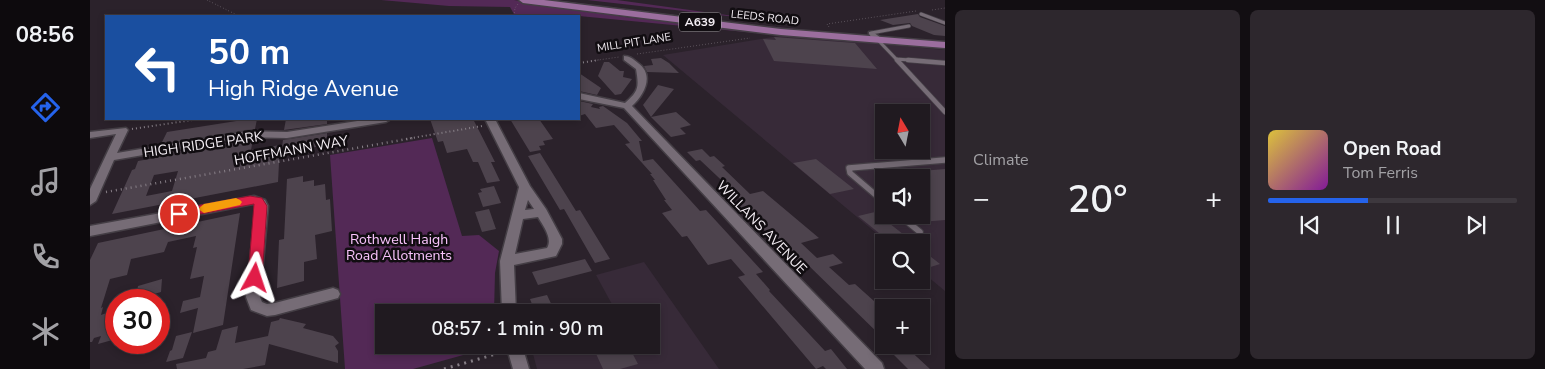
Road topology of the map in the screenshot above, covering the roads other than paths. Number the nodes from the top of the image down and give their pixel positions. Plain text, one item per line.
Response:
1 (521, 0) edge
2 (566, 0) edge
3 (920, 12) road end
4 (945, 23) edge
5 (909, 26) dead end
6 (874, 36) junction
7 (945, 39) edge
8 (945, 45) edge
9 (629, 59) road end
10 (896, 60) junction
11 (945, 63) edge
12 (580, 96) edge
13 (626, 106) junction
14 (945, 112) edge
15 (380, 120) edge
16 (492, 122) edge
17 (90, 135) edge
18 (109, 158) junction
19 (945, 160) edge
20 (525, 187) junction
21 (875, 194) edge
22 (91, 198) edge
23 (542, 212) junction
24 (517, 216) junction
25 (910, 224) edge
26 (90, 231) edge
27 (920, 232) dead end
28 (507, 261) junction
29 (332, 294) dead end
30 (509, 304) edge
31 (517, 354) edge
32 (521, 369) edge
33 (876, 369) edge

1 - 6 main road, LEEDS ROAD / A639
2 - 6 main road, LEEDS ROAD / A639
3 - 4 lane
5 - 6 lane
6 - 7 main road, LEEDS ROAD / A639
6 - 8 main road, LEEDS ROAD / A639
6 - 10 lane
9 - 13 street
10 - 11 lane
10 - 14 lane
12 - 13 street
13 - 33 street, WILLANS AVENUE
15 - 18 street, HIGH RIDGE PARK
16 - 20 street
17 - 18 street
18 - 22 street
19 - 21 lane
20 - 23 street
20 - 24 street
23 - 24 street
23 - 28 street
24 - 28 street
25 - 27 lane
26 - 29 street
28 - 30 street
31 - 32 street

